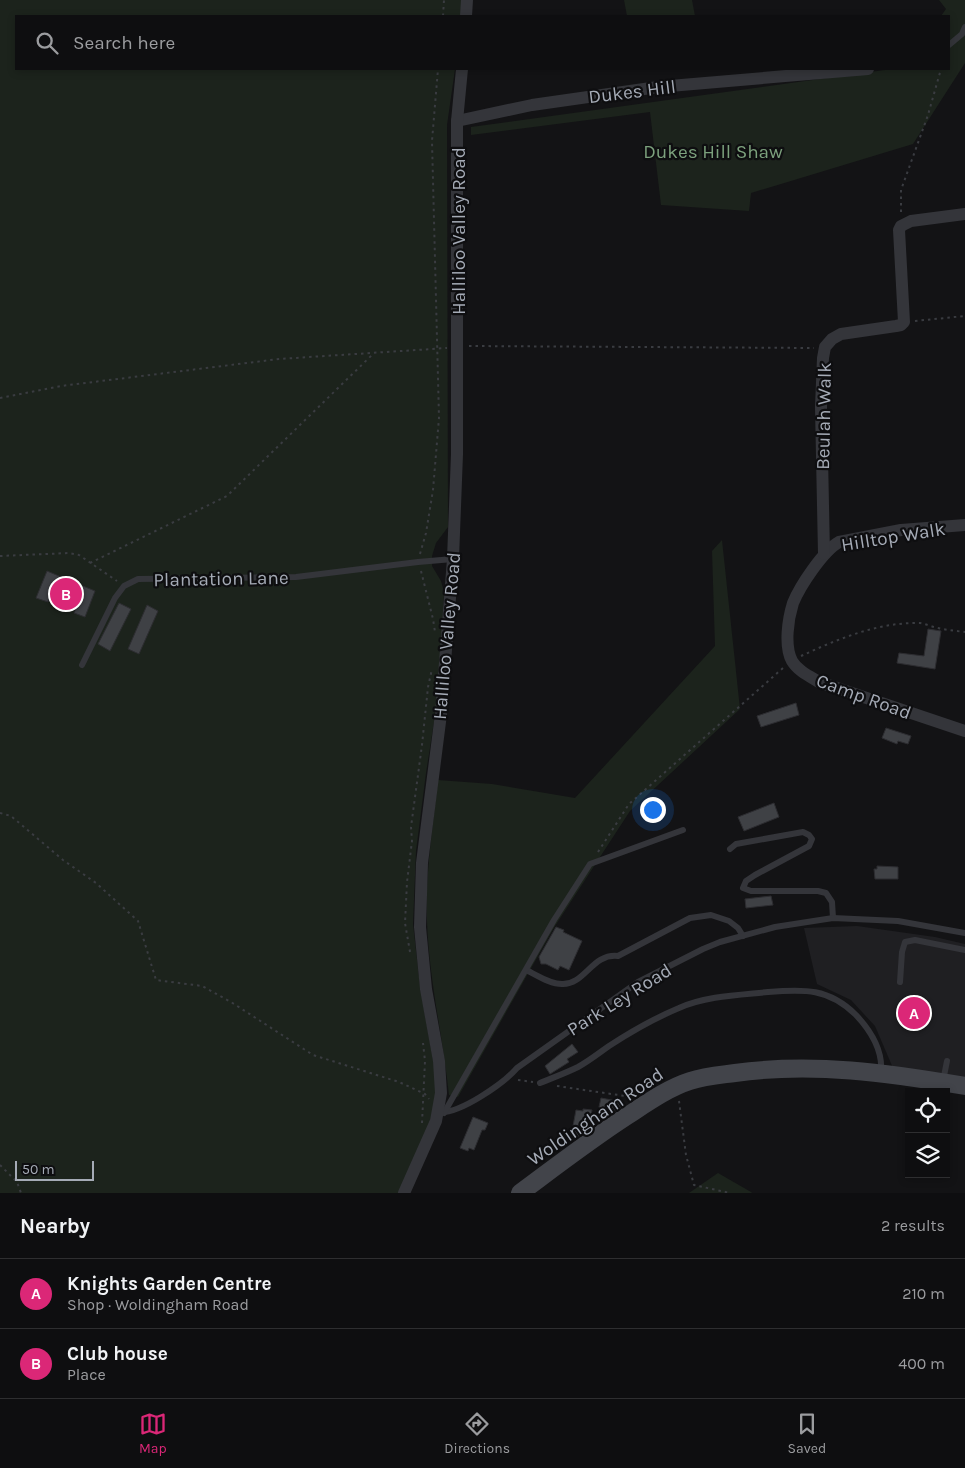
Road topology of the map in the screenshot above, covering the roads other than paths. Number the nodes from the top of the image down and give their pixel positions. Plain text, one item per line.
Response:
1 (467, 0) edge
2 (466, 15) edge
3 (965, 27) edge
4 (950, 44) edge
5 (462, 70) edge
6 (856, 70) edge
7 (457, 120) junction
8 (965, 214) edge
9 (965, 525) edge
10 (824, 554) junction
11 (453, 559) junction
12 (82, 665) dead end
13 (965, 731) edge
14 (682, 830) dead end
15 (730, 849) dead end
16 (833, 918) junction
17 (965, 933) edge
18 (743, 936) junction
19 (965, 950) edge
20 (526, 970) junction
21 (900, 982) dead end
22 (947, 1062) dead end
23 (881, 1073) junction
24 (943, 1082) junction
25 (540, 1083) road end
26 (965, 1086) edge
27 (441, 1112) junction
28 (404, 1193) edge
29 (520, 1193) edge

1 - 2 street
3 - 4 lane
5 - 7 street, Halliloo Valley Road
6 - 7 street, Dukes Hill
7 - 11 street, Halliloo Valley Road
8 - 10 street, Beulah Walk
9 - 10 street, Hilltop Walk
10 - 13 street, Camp Road
11 - 12 lane, Plantation Lane
11 - 27 street, Halliloo Valley Road
14 - 20 lane
15 - 16 lane
16 - 17 lane, Park Ley Road
16 - 18 lane, Park Ley Road
18 - 20 lane
18 - 27 lane, Park Ley Road
19 - 21 lane
20 - 27 lane
22 - 24 lane
23 - 24 street, Woldingham Road
23 - 25 lane
23 - 29 street, Woldingham Road
24 - 26 street, Woldingham Road
27 - 28 street, Halliloo Valley Road

